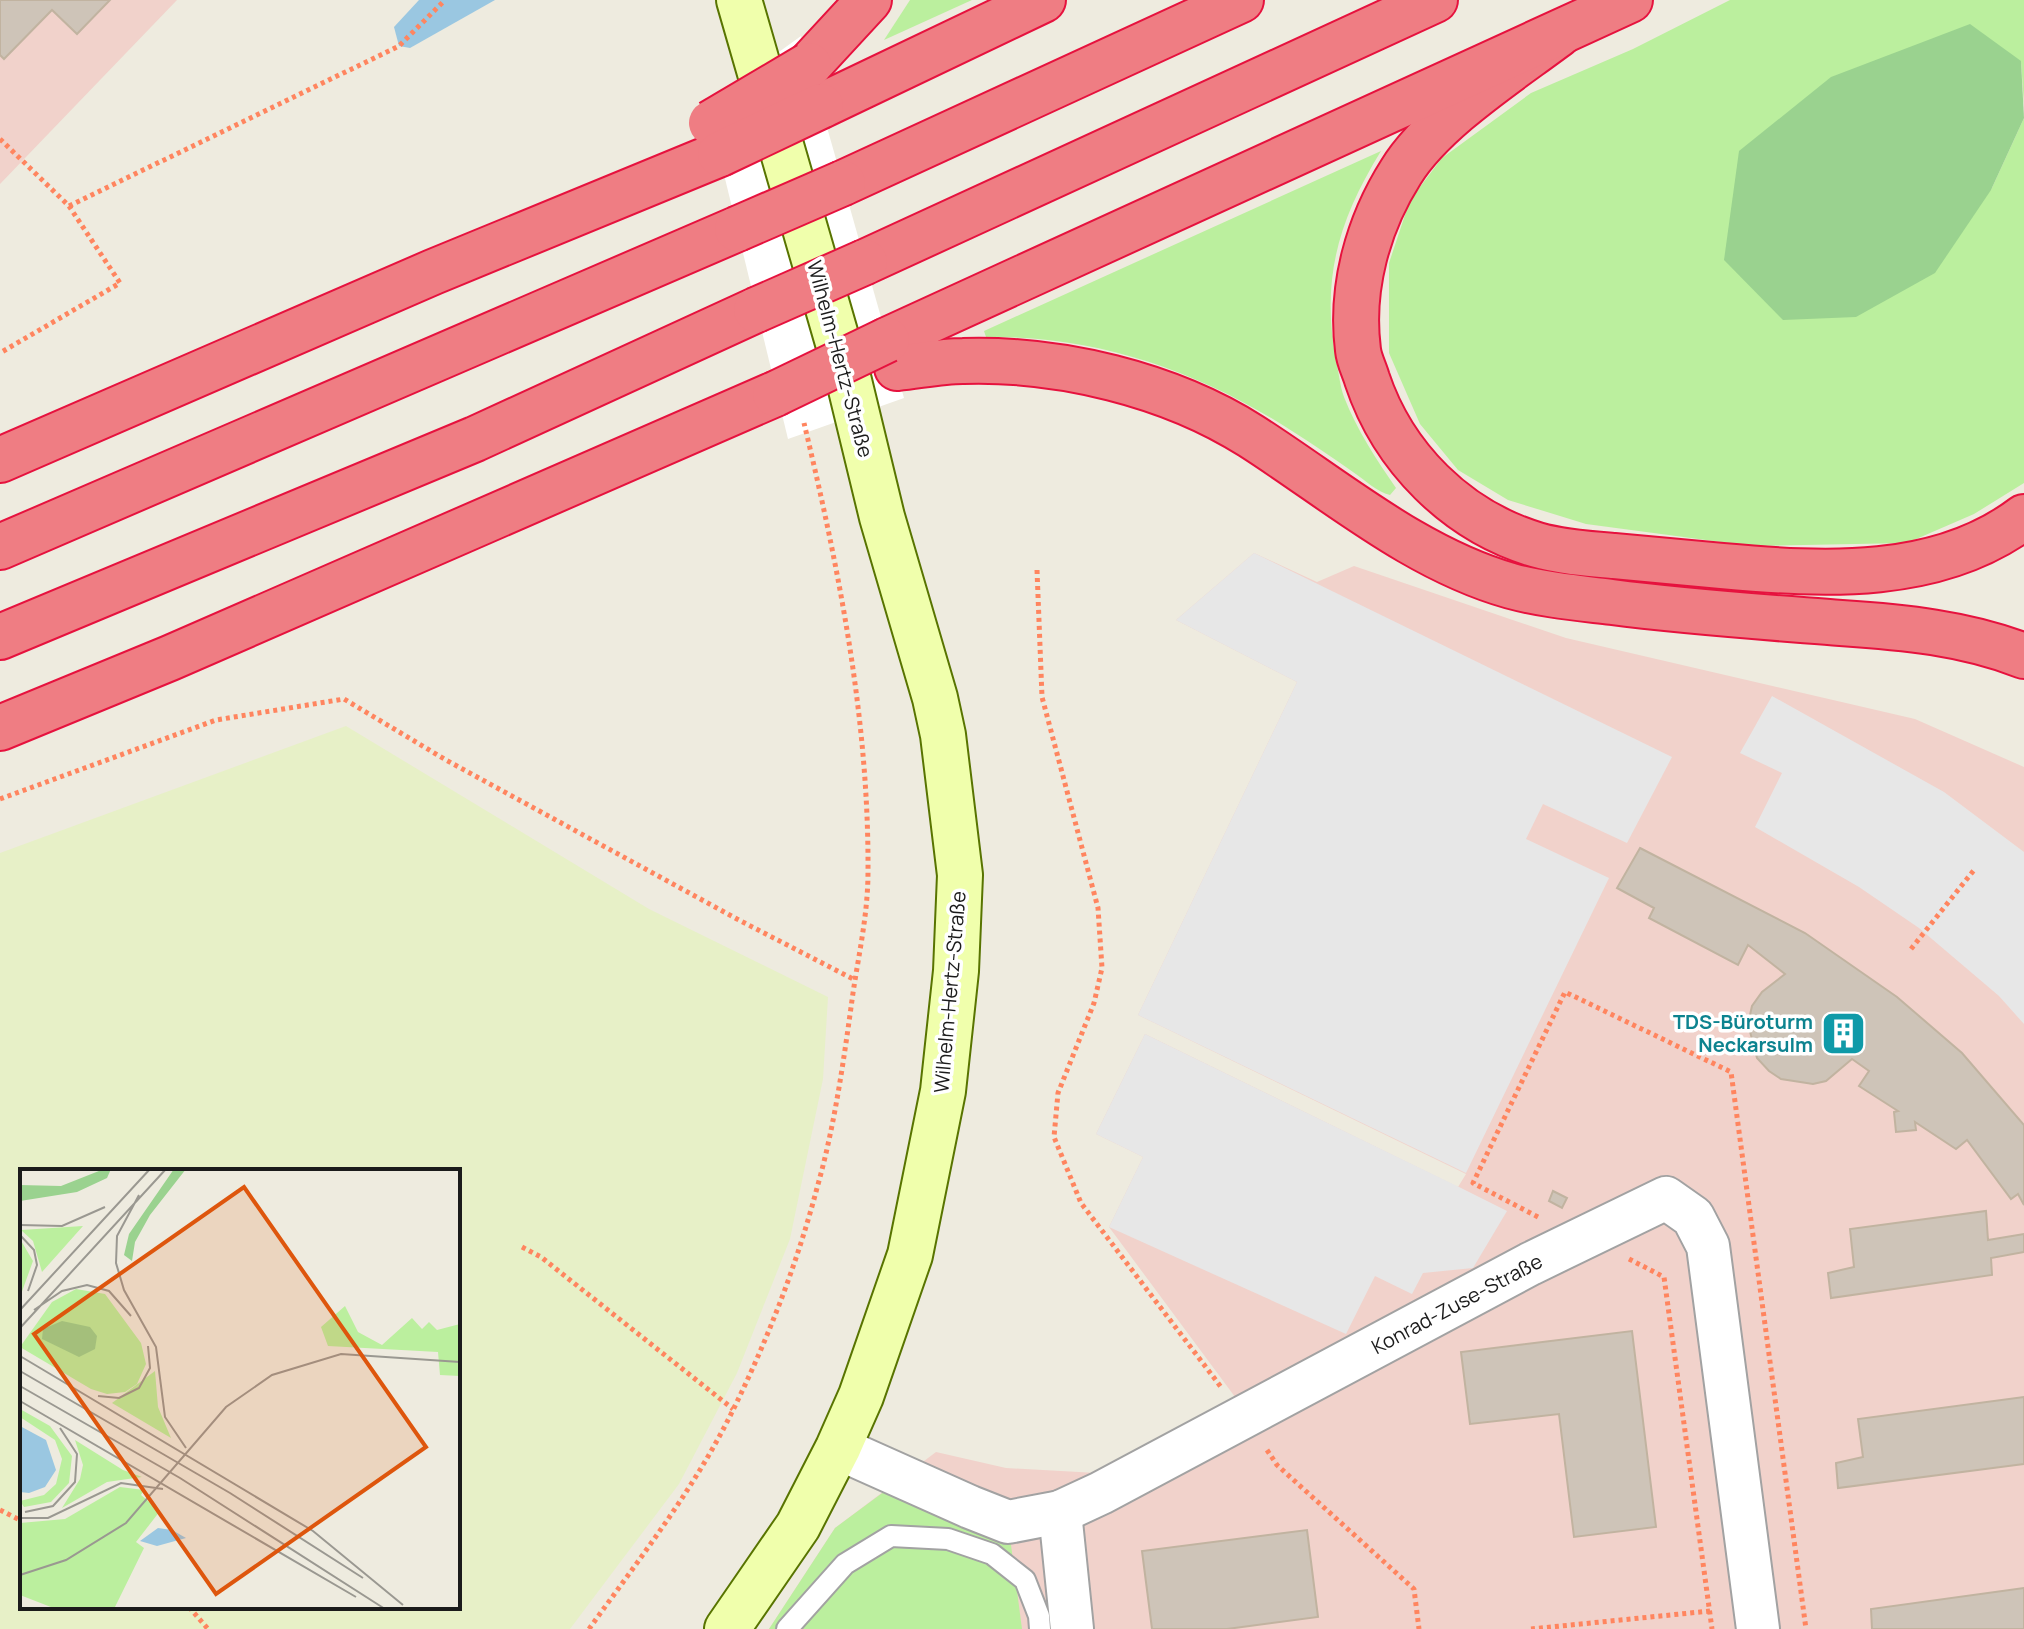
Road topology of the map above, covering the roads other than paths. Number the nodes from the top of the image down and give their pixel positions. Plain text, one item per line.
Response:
1 (739, 0) edge
2 (869, 0) edge
3 (1043, 0) edge
4 (1241, 0) edge
5 (1435, 0) edge
6 (1630, 0) edge
7 (1559, 34) junction
8 (715, 139) junction
9 (892, 354) junction
10 (0, 460) edge
11 (2024, 517) edge
12 (0, 547) edge
13 (0, 637) edge
14 (2024, 656) edge
15 (0, 728) edge
16 (838, 1448) junction
17 (1060, 1512) junction
18 (727, 1629) edge
19 (787, 1629) edge
20 (1040, 1629) edge
21 (1072, 1629) edge
22 (1758, 1629) edge

1 - 16 main road, Wilhelm-Hertz-Straße
2 - 8 highway, bridge
3 - 8 highway, bridge
4 - 12 highway, bridge
5 - 13 highway, bridge
6 - 7 highway
7 - 9 highway
7 - 11 highway
8 - 10 highway
9 - 14 highway
9 - 15 highway, bridge
16 - 17 street, Konrad-Zuse-Straße
16 - 18 main road, Wilhelm-Hertz-Straße
17 - 21 street
17 - 22 street, Konrad-Zuse-Straße
19 - 20 lane

